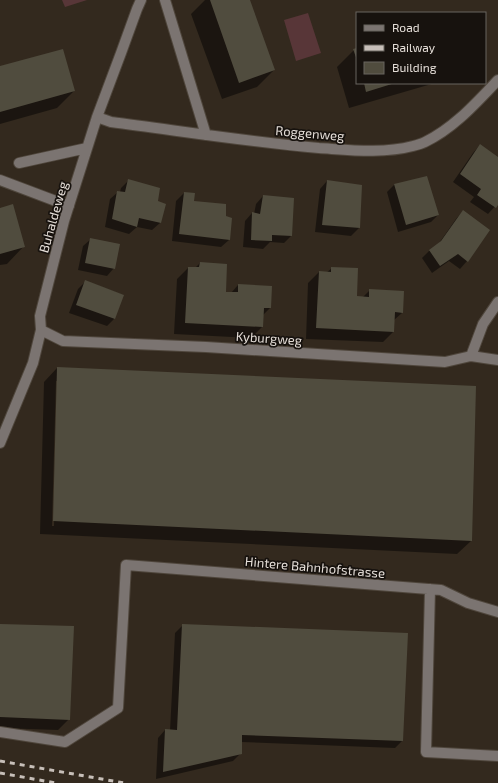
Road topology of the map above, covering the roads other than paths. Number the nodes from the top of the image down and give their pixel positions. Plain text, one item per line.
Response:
1 (141, 0) edge
2 (165, 0) edge
3 (498, 80) edge
4 (97, 118) junction
5 (206, 135) junction
6 (87, 148) junction
7 (19, 164) dead end
8 (0, 180) edge
9 (69, 206) junction
10 (498, 302) edge
11 (40, 330) junction
12 (471, 356) junction
13 (498, 360) edge
14 (0, 443) edge
15 (430, 589) junction
16 (498, 612) edge
17 (0, 732) edge
18 (498, 756) edge

1 - 4 street, Buhaldeweg
2 - 5 street
3 - 5 street, Roggenweg
4 - 5 street, Roggenweg
4 - 6 street, Buhaldeweg
6 - 7 street
6 - 9 street, Buhaldeweg
8 - 9 street
9 - 11 street, Buhaldeweg
10 - 12 street
11 - 12 street, Kyburgweg
11 - 14 street, Buhaldeweg
12 - 13 street, Kyburgweg
15 - 16 street, Hintere Bahnhofstrasse
15 - 17 street, Hintere Bahnhofstrasse
15 - 18 street

